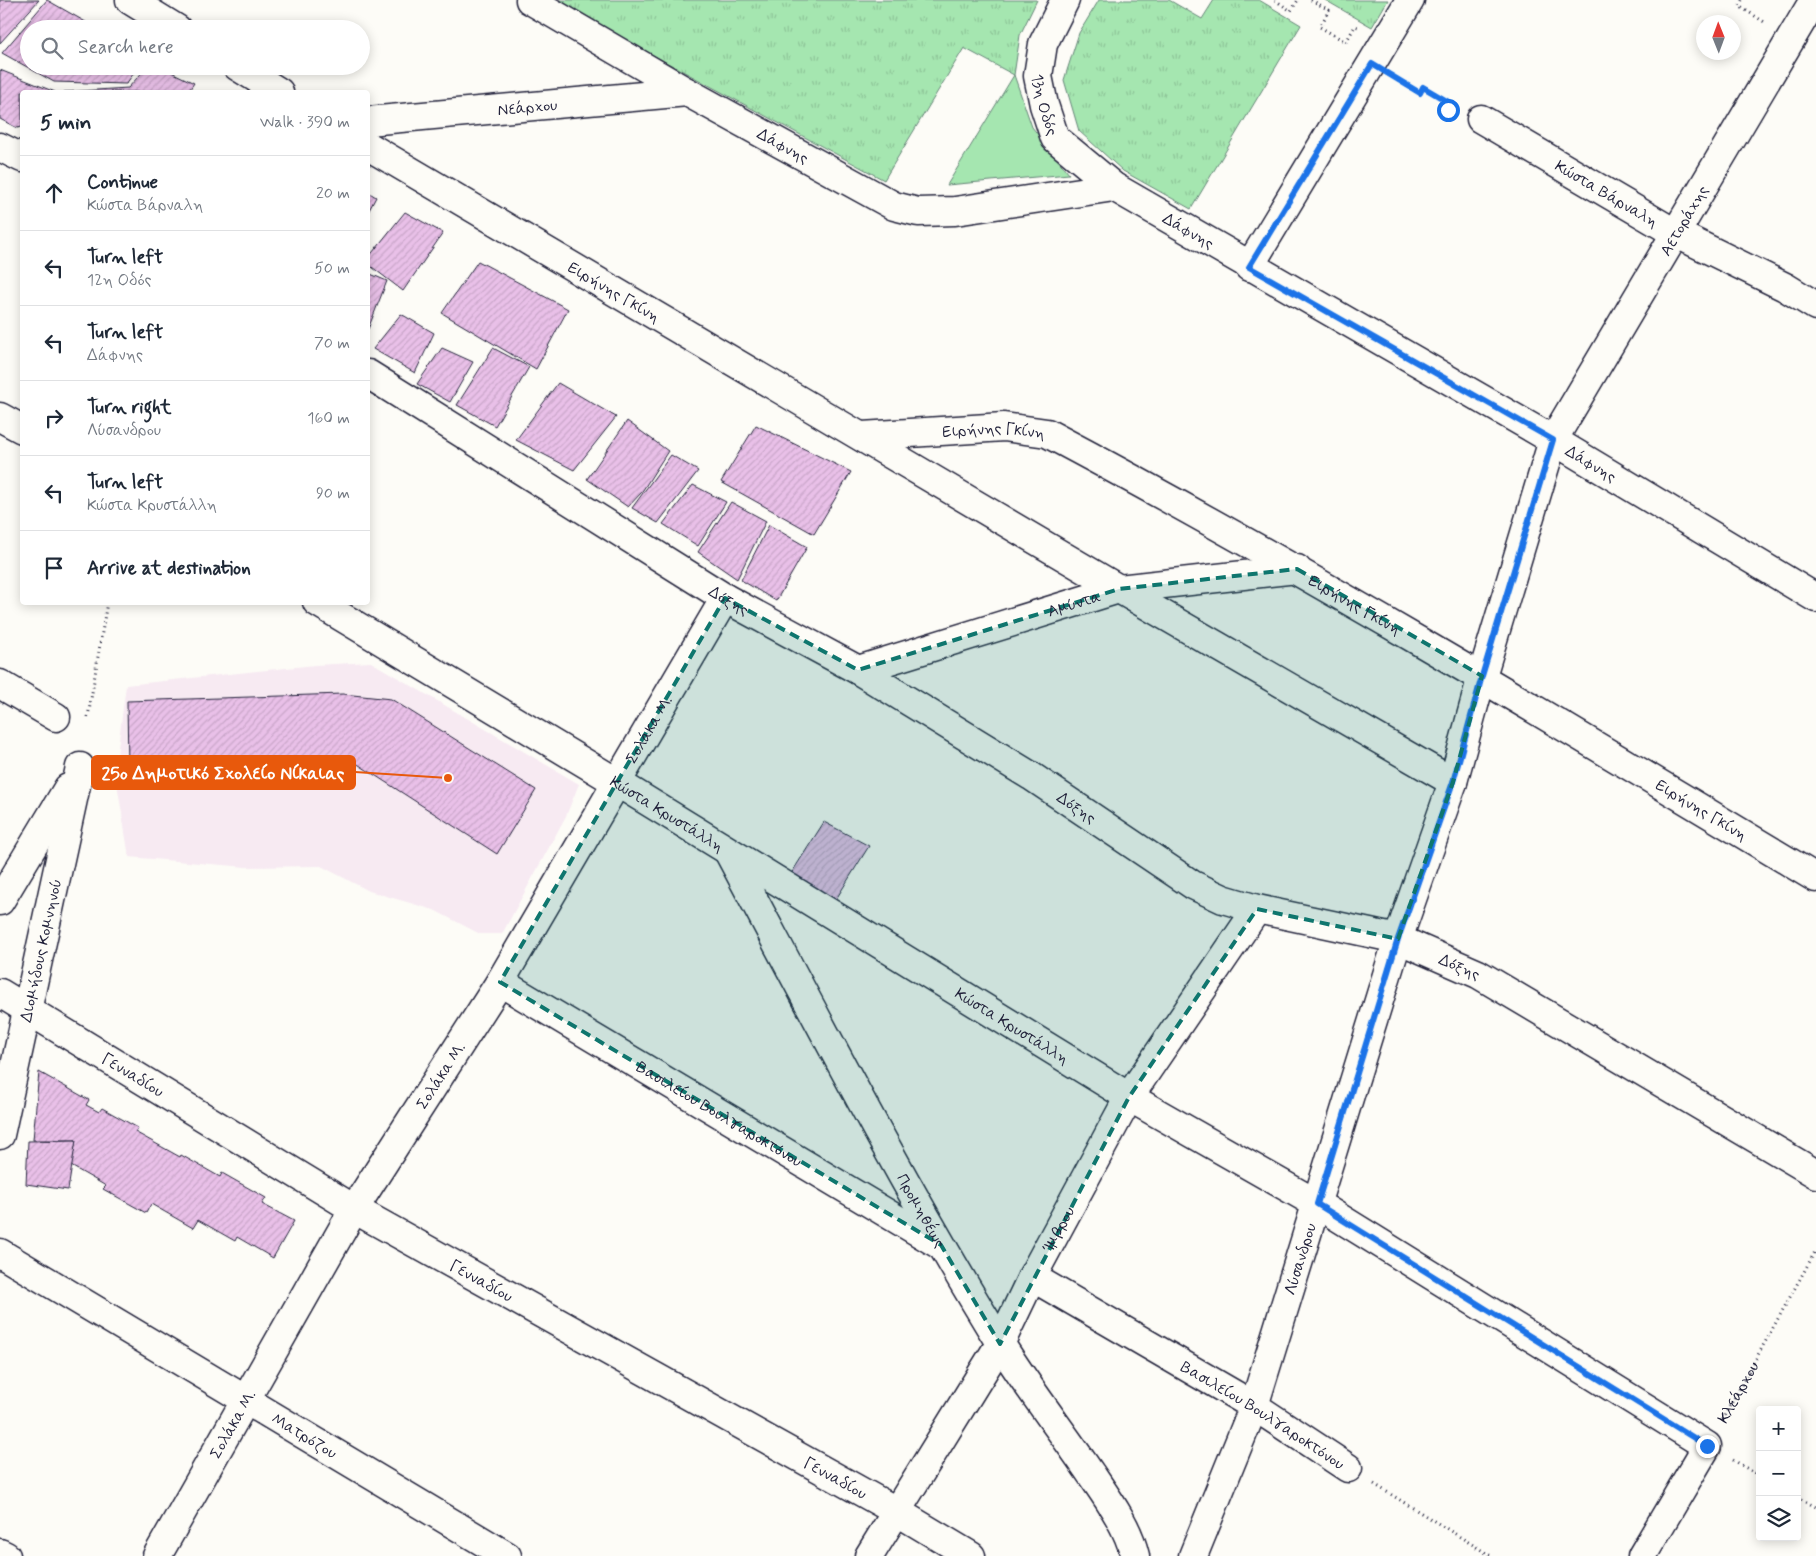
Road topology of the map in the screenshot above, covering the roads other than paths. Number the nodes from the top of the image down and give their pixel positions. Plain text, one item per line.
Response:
1 (130, 0) edge
2 (530, 0) edge
3 (1065, 0) edge
4 (1410, 0) edge
5 (1814, 0) edge
6 (162, 20) edge
7 (252, 75) edge
8 (276, 90) edge
9 (687, 92) junction
10 (1481, 118) dead end
11 (370, 122) edge
12 (370, 147) edge
13 (1114, 187) junction
14 (1675, 233) junction
15 (1249, 267) junction
16 (1816, 306) edge
17 (370, 375) edge
18 (0, 417) edge
19 (20, 428) edge
20 (862, 436) junction
21 (1553, 440) junction
22 (1297, 569) junction
23 (1120, 589) junction
24 (725, 598) junction
25 (1816, 598) edge
26 (322, 605) edge
27 (858, 670) junction
28 (1482, 676) junction
29 (0, 684) edge
30 (56, 717) dead end
31 (1453, 782) junction
32 (618, 783) junction
33 (729, 853) junction
34 (1816, 878) edge
35 (0, 902) edge
36 (1256, 909) junction
37 (1398, 939) junction
38 (500, 982) junction
39 (0, 993) edge
40 (28, 1008) junction
41 (1129, 1097) junction
42 (0, 1135) edge
43 (1816, 1174) edge
44 (1317, 1204) junction
45 (354, 1209) junction
46 (941, 1245) junction
47 (0, 1253) edge
48 (1032, 1277) junction
49 (1000, 1344) junction
50 (245, 1401) junction
51 (1254, 1406) junction
52 (1348, 1468) road end
53 (896, 1511) junction
54 (0, 1553) edge
55 (6, 1556) edge
56 (157, 1556) edge
57 (507, 1556) edge
58 (868, 1556) edge
59 (971, 1556) edge
60 (1135, 1556) edge
61 (1193, 1556) edge
62 (1642, 1556) edge

1 - 6 street
2 - 9 street, Δάφνης
3 - 13 street, 13η Οδός
4 - 15 street
5 - 14 street, Αετοράχης
7 - 8 street
9 - 11 street, Νεάρχου
9 - 13 street, Δάφνης
10 - 14 street, Κώστα Βάρναλη
12 - 20 street, Ειρήνης Γκίνη
13 - 15 street, Δάφνης
14 - 16 street, Κώστα Βάρναλη
14 - 21 street, Αετοράχης
15 - 21 street, Δάφνης
17 - 24 street, Δόξης
18 - 19 street
20 - 22 street, Ειρήνης Γκίνη
20 - 23 street, Ειρήνης Γκίνη
21 - 25 street, Δάφνης
21 - 28 street, Λύσανδρου
22 - 23 street, Αμύντα
22 - 28 street, Ειρήνης Γκίνη
23 - 27 street, Αμύντα
23 - 31 street, Ειρήνης Γκίνη
24 - 27 street, Δόξης
24 - 32 street, Σολάκα Μ.
26 - 32 street, Κώστα Κρυστάλλη
27 - 36 street, Δόξης
28 - 31 street, Λύσανδρου
28 - 34 street, Ειρήνης Γκίνη
29 - 30 street
31 - 37 street, Λύσανδρου
32 - 33 street, Κώστα Κρυστάλλη
32 - 38 street, Σολάκα Μ.
33 - 41 street, Κώστα Κρυστάλλη
33 - 46 street, Προμηθέως
35 - 40 street, Διομήδους Κομνηνού
36 - 37 street, Δόξης
36 - 41 street, Ίμβρου
37 - 43 street, Δόξης
37 - 44 street, Λύσανδρου
38 - 45 street, Σολάκα Μ.
38 - 46 street, Βασιλείου Βουλγαροκτόνου
39 - 40 street, Γενναδίου
40 - 42 street, Διομήδους Κομνηνού
40 - 45 street, Γενναδίου
41 - 44 street, Κώστα Κρυστάλλη
41 - 48 street, Ίμβρου
44 - 51 street, Λύσανδρου
44 - 62 street, Κώστα Κρυστάλλη
45 - 50 street, Σολάκα Μ.
45 - 53 street, Γενναδίου
46 - 49 street, Προμηθέως
47 - 50 street, Ματρόζου
48 - 49 street, Ίμβρου
48 - 51 street, Βασιλείου Βουλγαροκτόνου
49 - 53 street, Ίμβρου
49 - 60 street, Προμηθέως
50 - 56 street, Σολάκα Μ.
50 - 57 street, Ματρόζου
51 - 52 street, Βασιλείου Βουλγαροκτόνου
51 - 61 street, Λύσανδρου
53 - 58 street, Ίμβρου
53 - 59 street, Γενναδίου
54 - 55 street

